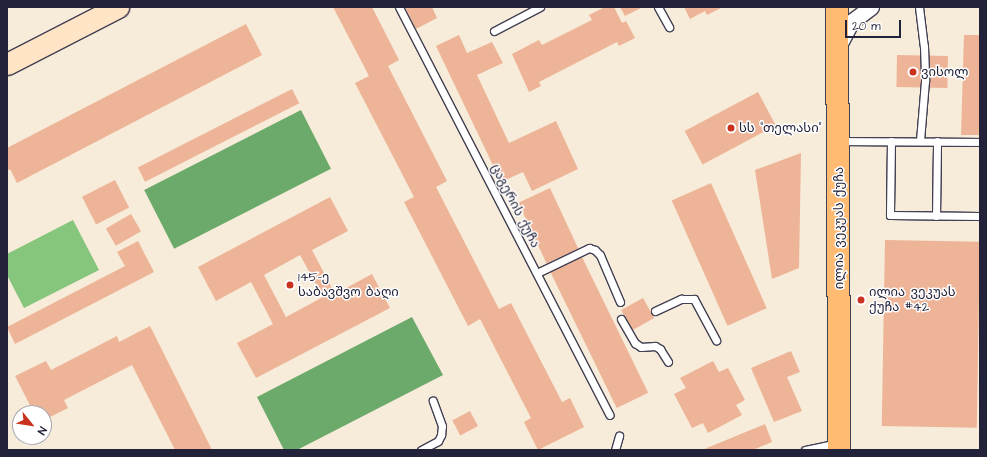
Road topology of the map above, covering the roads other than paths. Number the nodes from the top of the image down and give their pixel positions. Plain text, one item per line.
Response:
1 (118, 7) edge
2 (399, 7) edge
3 (540, 7) edge
4 (658, 7) edge
5 (838, 7) edge
6 (871, 7) edge
7 (918, 7) edge
8 (669, 27) dead end
9 (494, 30) dead end
10 (838, 46) junction
11 (7, 64) edge
12 (838, 141) junction
13 (891, 141) junction
14 (920, 141) junction
15 (936, 141) junction
16 (980, 142) edge
17 (936, 216) junction
18 (980, 216) edge
19 (537, 273) junction
20 (620, 302) dead end
21 (655, 311) dead end
22 (621, 319) dead end
23 (716, 340) dead end
24 (668, 362) dead end
25 (433, 401) dead end
26 (610, 415) dead end
27 (619, 436) dead end
28 (839, 446) edge
29 (421, 450) edge
30 (616, 450) edge
31 (805, 450) edge

1 - 11 street
2 - 19 lane, ცაგერის ქუჩა
3 - 9 lane
4 - 8 lane
5 - 10 main road, ილია ვეკუას ქუჩა
6 - 10 street
7 - 14 lane
10 - 12 main road, ილია ვეკუას ქუჩა
12 - 13 lane
12 - 28 main road, ილია ვეკუას ქუჩა
13 - 14 lane
13 - 17 lane
14 - 15 lane
15 - 16 lane
15 - 17 lane
17 - 18 lane
19 - 20 lane
19 - 26 lane, ცაგერის ქუჩა
21 - 23 lane
22 - 24 lane
25 - 29 lane
27 - 30 lane
28 - 31 lane

